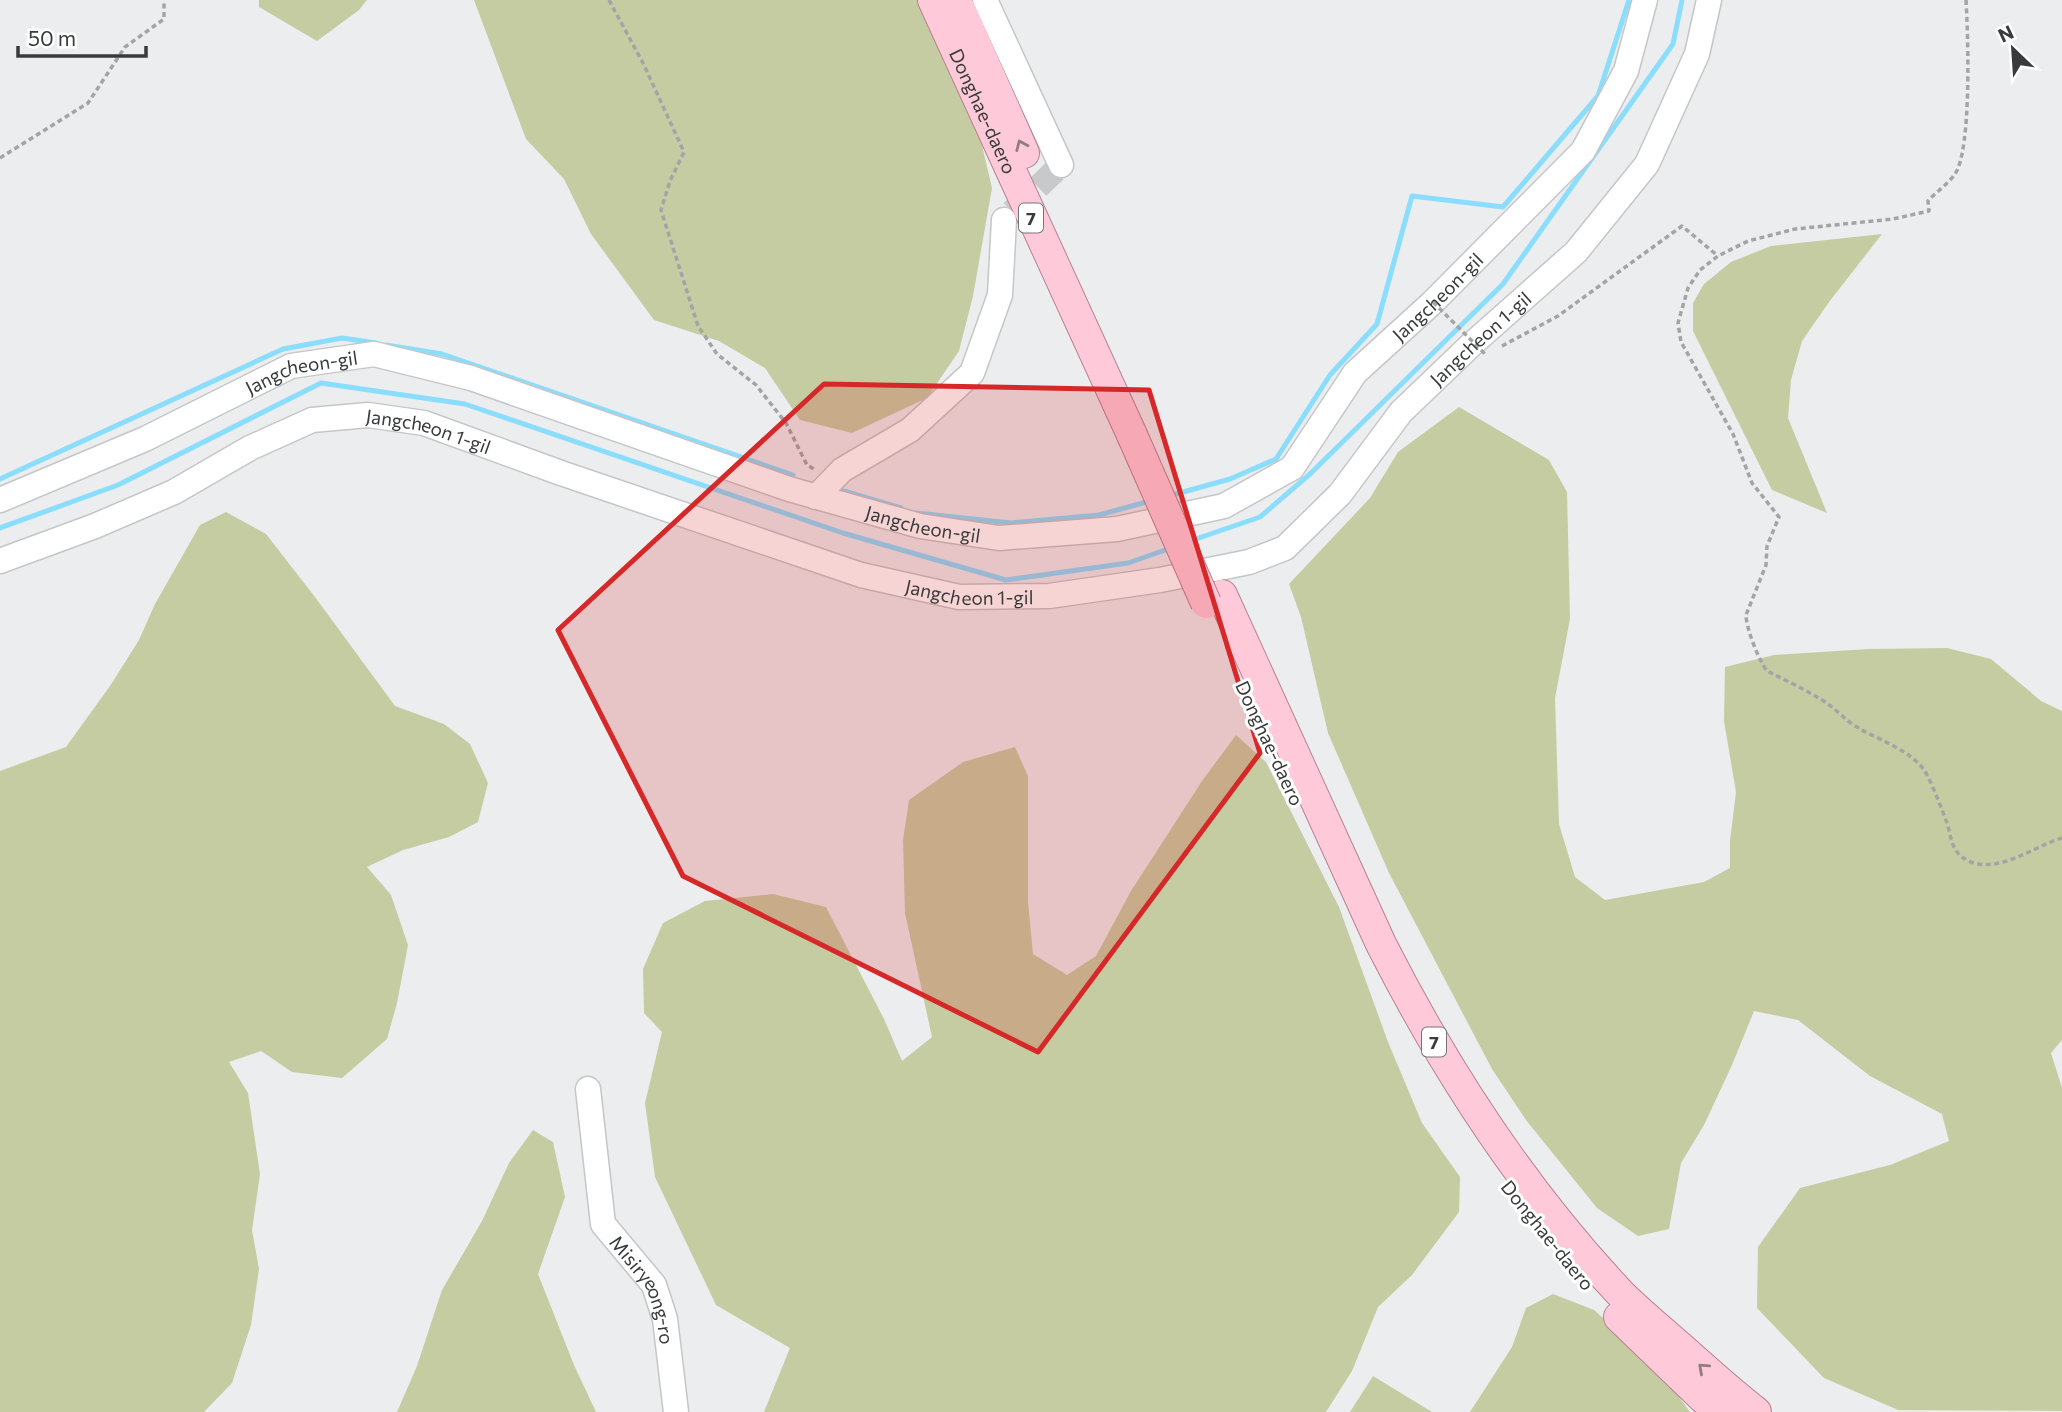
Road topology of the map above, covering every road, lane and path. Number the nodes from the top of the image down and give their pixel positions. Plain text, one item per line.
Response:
1 (164, 0) edge
2 (609, 0) edge
3 (933, 0) edge
4 (956, 0) edge
5 (985, 0) edge
6 (1645, 0) edge
7 (1709, 0) edge
8 (1966, 0) edge
9 (0, 158) edge
10 (1062, 165) dead end
11 (1004, 220) tunnel mouth
12 (1718, 256) junction
13 (1433, 302) junction
14 (1140, 433) junction
15 (834, 478) junction
16 (816, 497) junction
17 (0, 500) edge
18 (0, 561) edge
19 (2062, 838) edge
20 (589, 1089) dead end
21 (1737, 1407) edge
22 (676, 1412) edge
23 (1772, 1412) edge

1 - 9 path
2 - 15 path
3 - 14 main road, Donghae-daero / 7
14 -> 4 main road, Donghae-daero / 7
5 - 10 street
6 - 13 street, Jangcheon-gil
7 - 18 street, Jangcheon 1-gil
8 - 12 path
11 - 15 street
12 - 13 path, bridge
12 - 19 path
13 - 16 street, Jangcheon-gil
14 - 21 main road, Donghae-daero / 7
15 - 16 street
16 - 17 street, Jangcheon-gil
20 - 22 street, Misiryeong-ro
21 - 23 main road, Donghae-daero

